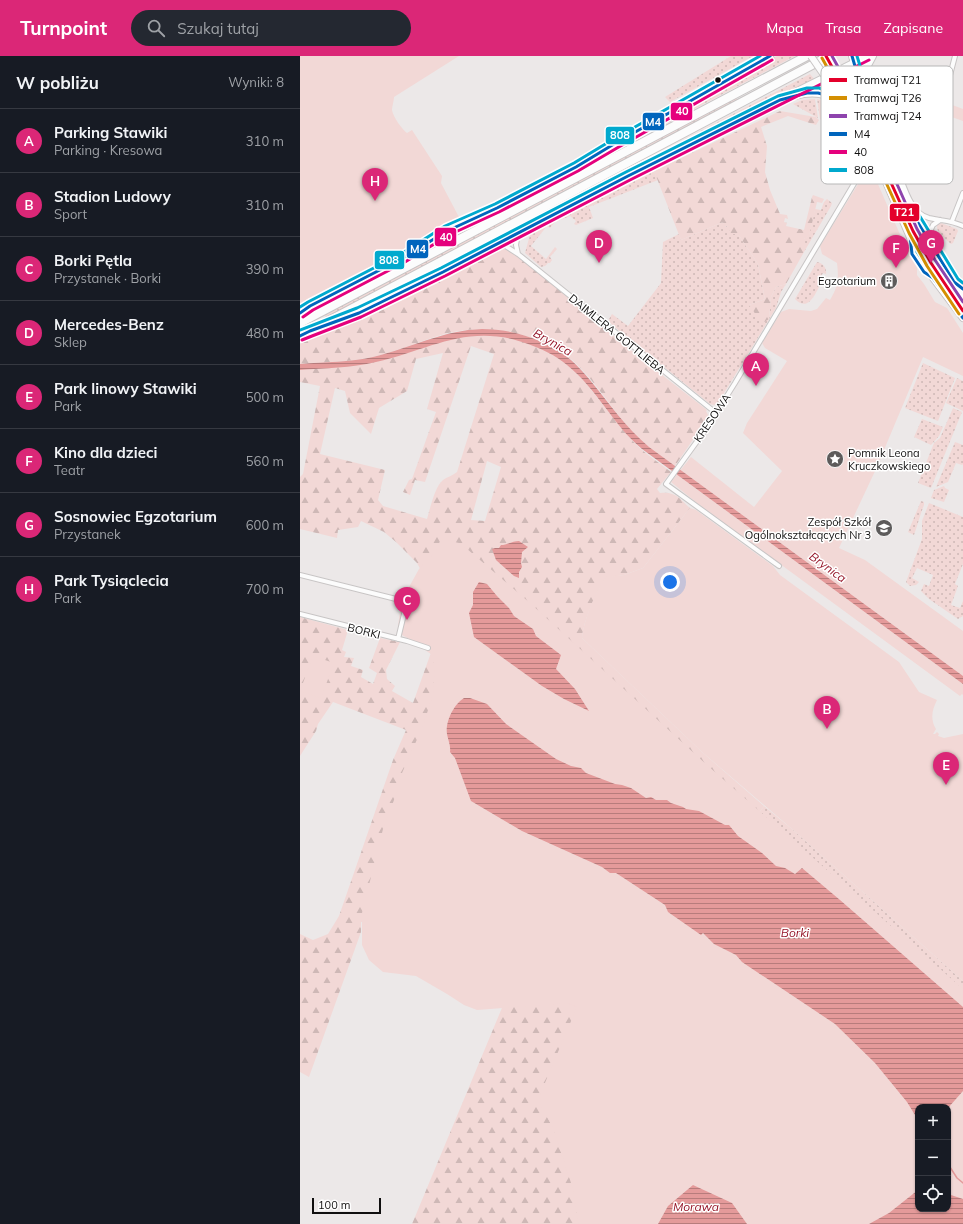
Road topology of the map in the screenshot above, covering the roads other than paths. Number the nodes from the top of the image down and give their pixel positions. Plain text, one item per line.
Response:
1 (770, 56) edge
2 (807, 56) edge
3 (811, 56) edge
4 (829, 56) edge
5 (868, 56) edge
6 (872, 56) edge
7 (955, 56) edge
8 (853, 60) edge
9 (842, 66) edge
10 (867, 66) edge
11 (952, 66) edge
12 (821, 71) edge
13 (821, 78) edge
14 (821, 94) edge
15 (780, 100) junction
16 (854, 184) edge
17 (887, 184) edge
18 (899, 184) edge
19 (903, 184) edge
20 (963, 192) edge
21 (940, 220) junction
22 (467, 221) joint
23 (952, 221) junction
24 (963, 226) edge
25 (518, 233) junction
26 (927, 238) junction
27 (497, 244) junction
28 (518, 254) junction
29 (963, 298) edge
30 (300, 313) edge
31 (963, 318) edge
32 (300, 324) edge
33 (310, 331) junction
34 (300, 336) edge
35 (716, 413) junction
36 (779, 566) dead end
37 (300, 575) edge
38 (411, 596) dead end
39 (405, 604) junction
40 (300, 614) edge
41 (398, 639) junction
42 (428, 648) dead end

1 - 22 main road
2 - 32 highway
3 - 12 main road, bridge
4 - 33 highway
5 - 8 main road
6 - 10 main road
7 - 11 street
8 - 9 main road
13 - 15 main road
14 - 15 main road
15 - 25 main road
16 - 35 street, KRESOWA
17 - 31 main road
18 - 26 main road
19 - 21 street
20 - 23 street
21 - 23 street
21 - 26 street
22 - 30 highway
23 - 24 street
25 - 27 main road
25 - 28 street
26 - 29 main road
27 - 28 street, DAIMLERA GOTTLIEBA
27 - 33 highway
28 - 35 street, DAIMLERA GOTTLIEBA
33 - 34 highway
35 - 36 street, KRESOWA
37 - 39 street
38 - 39 street
39 - 41 street
40 - 41 street, BORKI
41 - 42 street, BORKI

